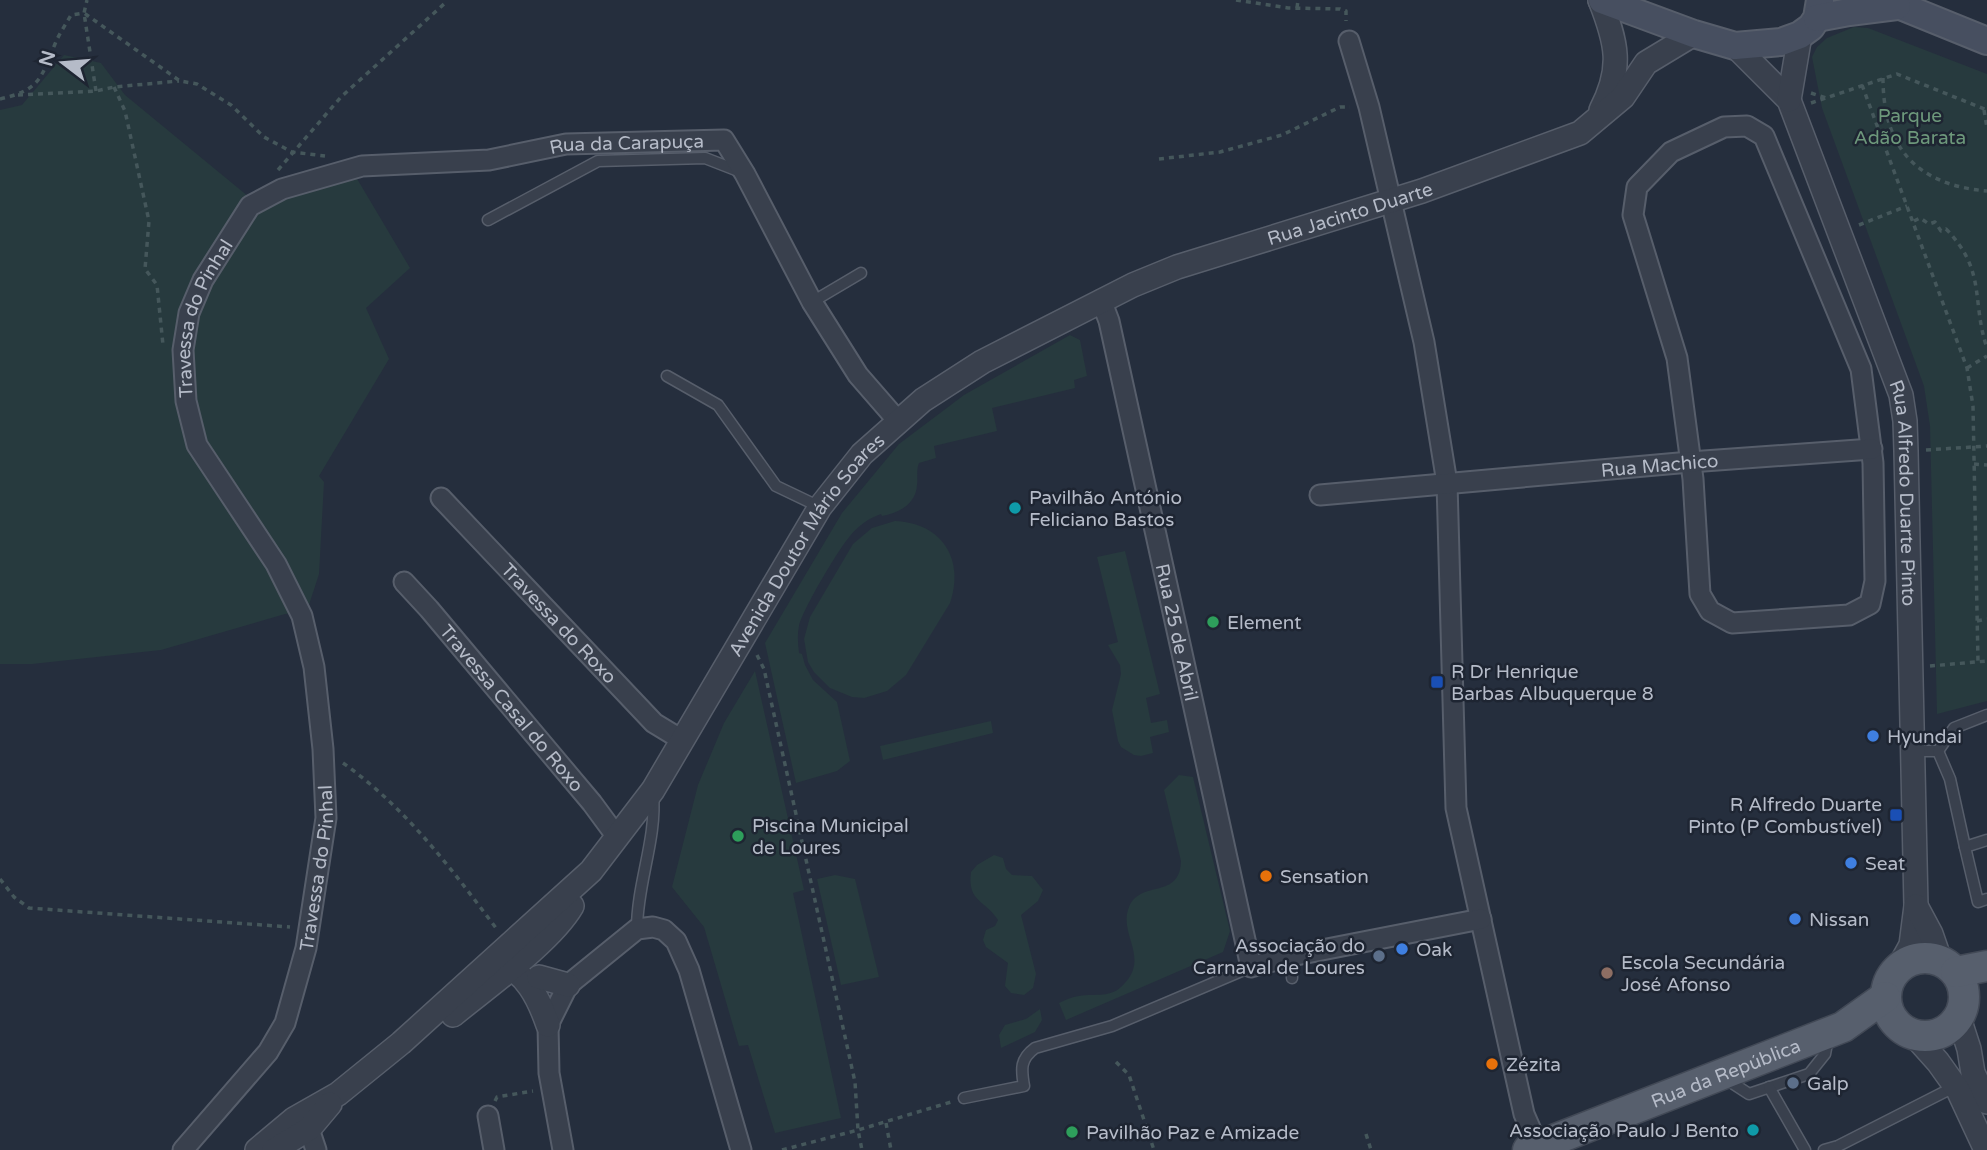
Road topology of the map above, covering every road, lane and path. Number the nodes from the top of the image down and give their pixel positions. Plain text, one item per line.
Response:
1 (87, 0) edge
2 (1236, 0) edge
3 (1298, 0) edge
4 (1601, 0) edge
5 (1892, 3) edge
6 (444, 4) dead end
7 (1297, 8) junction
8 (84, 13) junction
9 (1812, 18) edge
10 (1694, 34) junction
11 (1349, 41) joint
12 (1987, 41) edge
13 (1735, 46) junction
14 (1883, 78) junction
15 (180, 81) junction
16 (1862, 85) junction
17 (114, 87) junction
18 (96, 91) junction
19 (18, 95) junction
20 (0, 99) edge
21 (1791, 105) junction
22 (1369, 107) junction
23 (1986, 110) edge
24 (1595, 122) junction
25 (1987, 128) edge
26 (292, 152) junction
27 (1159, 159) dead end
28 (362, 166) junction
29 (275, 174) dead end
30 (745, 174) junction
31 (1987, 191) edge
32 (1391, 201) junction
33 (250, 205) joint
34 (1907, 206) junction
35 (488, 220) dead end
36 (1913, 221) junction
37 (1840, 232) junction
38 (861, 273) dead end
39 (1101, 300) junction
40 (813, 302) junction
41 (1987, 348) edge
42 (1987, 356) edge
43 (1967, 368) junction
44 (184, 371) junction
45 (667, 376) dead end
46 (898, 421) junction
47 (1987, 446) edge
48 (1974, 448) junction
49 (1871, 449) junction
50 (1917, 451) dead end
51 (1690, 462) junction
52 (1974, 464) junction
53 (1987, 465) edge
54 (1447, 484) junction
55 (1320, 495) dead end
56 (441, 498) dead end
57 (820, 507) junction
58 (404, 582) dead end
59 (1987, 619) edge
60 (1978, 621) junction
61 (754, 650) dead end
62 (1987, 661) edge
63 (1978, 662) junction
64 (1910, 667) junction
65 (1987, 715) edge
66 (682, 740) junction
67 (323, 748) junction
68 (1912, 751) junction
69 (1938, 751) junction
70 (653, 790) junction
71 (617, 838) junction
72 (1987, 840) edge
73 (1965, 847) junction
74 (590, 871) junction
75 (0, 879) edge
76 (1987, 899) edge
77 (1916, 906) junction
78 (1481, 919) junction
79 (309, 928) junction
80 (638, 929) junction
81 (537, 944) junction
82 (1291, 956) junction
83 (506, 957) junction
84 (1948, 966) junction
85 (1987, 966) edge
86 (1251, 967) junction
87 (1899, 967) junction
88 (539, 977) junction
89 (1292, 978) dead end
90 (568, 985) junction
91 (1885, 997) junction
92 (1970, 1001) edge
93 (548, 1025) junction
94 (1836, 1030) junction
95 (1908, 1032) junction
96 (1116, 1062) dead end
97 (1720, 1076) junction
98 (1956, 1086) junction
99 (1769, 1087) junction
100 (552, 1088) junction
101 (338, 1094) junction
102 (497, 1097) dead end
103 (964, 1098) joint
104 (1987, 1102) edge
105 (316, 1106) junction
106 (488, 1116) dead end
107 (886, 1122) junction
108 (858, 1130) junction
109 (1366, 1134) dead end
110 (312, 1140) edge
111 (1985, 1145) edge
112 (1533, 1148) edge
113 (183, 1150) edge
114 (257, 1150) edge
115 (274, 1150) edge
116 (494, 1150) edge
117 (563, 1150) edge
118 (741, 1150) edge
119 (782, 1150) edge
120 (862, 1150) edge
121 (891, 1150) edge
122 (1154, 1150) edge
123 (1371, 1150) edge
124 (1805, 1150) edge
125 (1824, 1150) edge

1 - 8 path
2 - 7 path
3 - 7 path
4 - 10 main road
4 - 24 street
5 - 9 main road
5 - 12 main road
6 - 26 path
7 - 11 path
8 - 15 path
8 - 18 path
8 - 19 path
9 - 13 main road
9 - 21 street
10 - 13 main road
10 - 24 street, Rua Jacinto Duarte
11 - 22 street
13 - 21 street, Rua Alfredo Duarte Pinto
14 - 16 path
14 - 23 path
14 - 31 path
15 - 17 path
15 - 26 path
16 - 21 path
16 - 34 path
17 - 18 path
17 - 44 path
18 - 19 path
19 - 20 path
21 - 37 street, Rua Alfredo Duarte Pinto
22 - 27 path
22 - 32 street
23 - 25 path
24 - 32 street, Rua Jacinto Duarte
26 - 28 path
26 - 29 path
28 - 30 street, Rua da Carapuça
28 - 33 street, Rua da Carapuça
30 - 35 lane
30 - 40 street, Rua da Carapuça
32 - 39 street, Rua Jacinto Duarte
32 - 54 street
33 - 44 street, Travessa do Pinhal
34 - 36 path
34 - 37 path
36 - 41 path
36 - 43 path
37 - 64 street, Rua Alfredo Duarte Pinto
38 - 40 lane
39 - 46 street, Avenida Doutor Mário Soares
39 - 86 street, Rua 25 de Abril
40 - 46 street, Rua da Carapuça
42 - 43 path
43 - 48 path
44 - 67 street, Travessa do Pinhal
45 - 57 lane
46 - 57 street, Avenida Doutor Mário Soares
47 - 48 path
48 - 50 path
48 - 52 path
49 - 51 street, Rua Machico
49 - 51 street
49 - 51 street
51 - 54 street, Rua Machico
52 - 53 path
52 - 60 path
54 - 55 street, Rua Machico
54 - 78 street
56 - 66 street, Travessa do Roxo
57 - 66 street, Avenida Doutor Mário Soares
58 - 71 street, Travessa Casal do Roxo
59 - 60 path
60 - 63 path
61 - 108 path
62 - 63 path
63 - 64 path
64 - 68 street, Rua Alfredo Duarte Pinto
65 - 69 lane
66 - 70 street, Avenida Doutor Mário Soares
67 - 79 street, Travessa do Pinhal
67 - 83 path
68 - 69 lane
68 - 77 street, Rua Alfredo Duarte Pinto
69 - 73 lane
70 - 71 street, Avenida Doutor Mário Soares
70 - 80 lane
71 - 74 street, Avenida Doutor Mário Soares
72 - 73 lane
73 - 76 lane
74 - 81 street, Avenida Doutor Mário Soares
74 - 83 street, Avenida Doutor Mário Soares
75 - 79 path
77 - 84 street, Rua Alfredo Duarte Pinto
77 - 87 street, Rua Alfredo Duarte Pinto
78 - 82 street
78 - 112 street
79 - 113 street, Travessa do Pinhal
80 - 90 street
80 - 118 street
81 - 83 street, Avenida Doutor Mário Soares
81 - 88 street
82 - 86 street
82 - 89 lane
83 - 93 street
83 - 101 street, Avenida Doutor Mário Soares
84 - 85 main road
84 - 87 main road
84 - 92 main road
86 - 103 lane
87 - 91 main road
88 - 90 street
88 - 93 street
90 - 93 street
91 - 94 main road, Rua da República
91 - 95 main road
92 - 95 main road
92 - 104 street
93 - 100 street
94 - 95 main road, Rua da República
94 - 97 main road, Rua da República
94 - 99 lane
95 - 98 street
96 - 122 path
97 - 99 lane
97 - 112 main road, Rua da República
98 - 111 street
98 - 125 lane
99 - 124 lane
100 - 102 path
100 - 117 street
101 - 105 street, Avenida Doutor Mário Soares
101 - 110 street, Avenida Doutor Mário Soares
103 - 107 path
105 - 110 street
105 - 114 street, Avenida Doutor Mário Soares
106 - 116 street
107 - 108 path
107 - 121 path
108 - 119 path
108 - 120 path
109 - 123 path
110 - 115 street, Avenida Doutor Mário Soares

